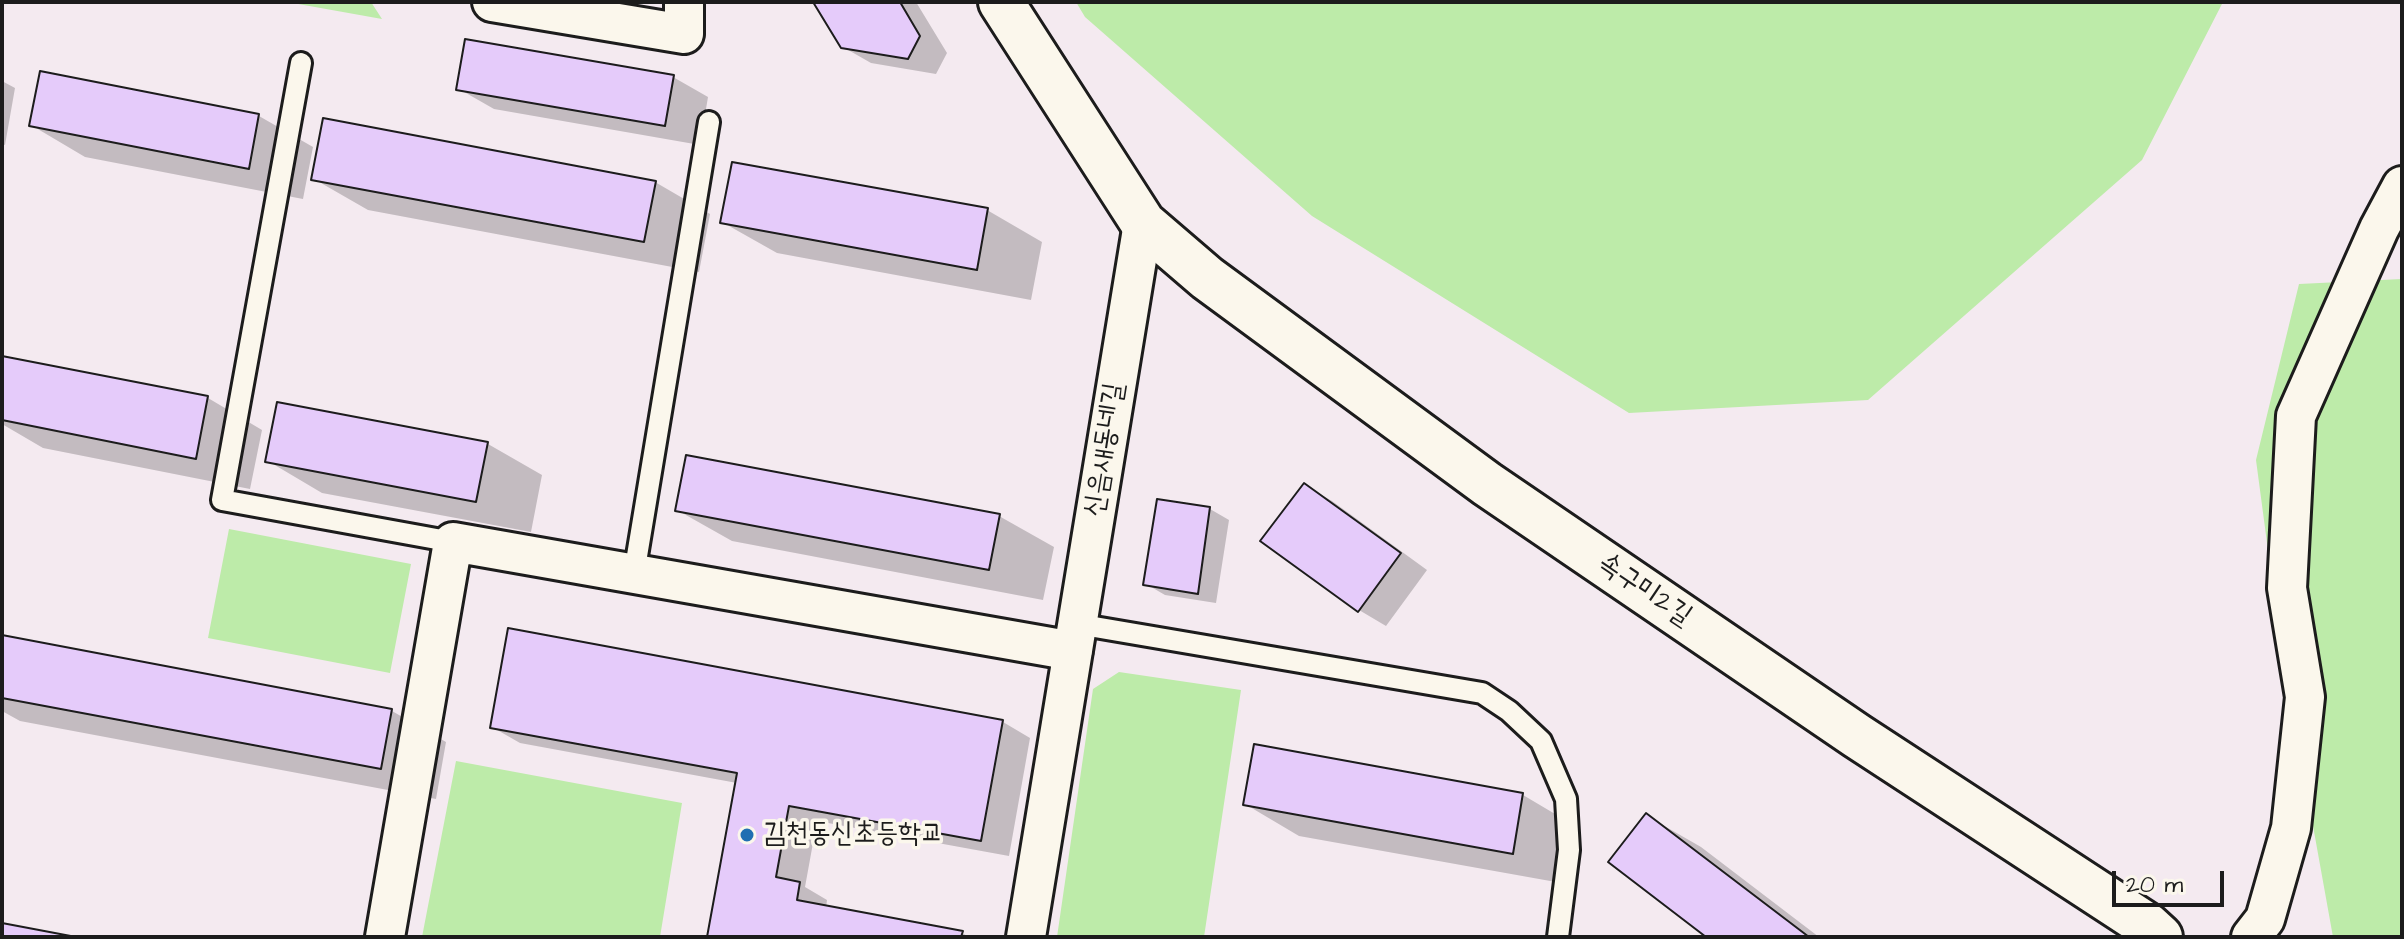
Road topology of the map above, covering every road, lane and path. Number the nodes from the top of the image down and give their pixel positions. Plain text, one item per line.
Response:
1 (492, 2) edge
2 (684, 2) edge
3 (1001, 2) edge
4 (301, 63) dead end
5 (709, 122) dead end
6 (2402, 186) edge
7 (1143, 223) junction
8 (453, 542) junction
9 (634, 574) junction
10 (1075, 637) junction
11 (385, 937) edge
12 (1026, 937) edge
13 (1558, 937) edge
14 (2160, 937) edge
15 (2251, 937) edge

1 - 2 street
3 - 7 street
4 - 8 lane
5 - 9 lane
6 - 15 street
7 - 10 street, 신음새동네길
7 - 14 street, 속구미2길
8 - 9 street
8 - 11 street
9 - 10 street
10 - 12 street, 신음새동네길
10 - 13 lane

